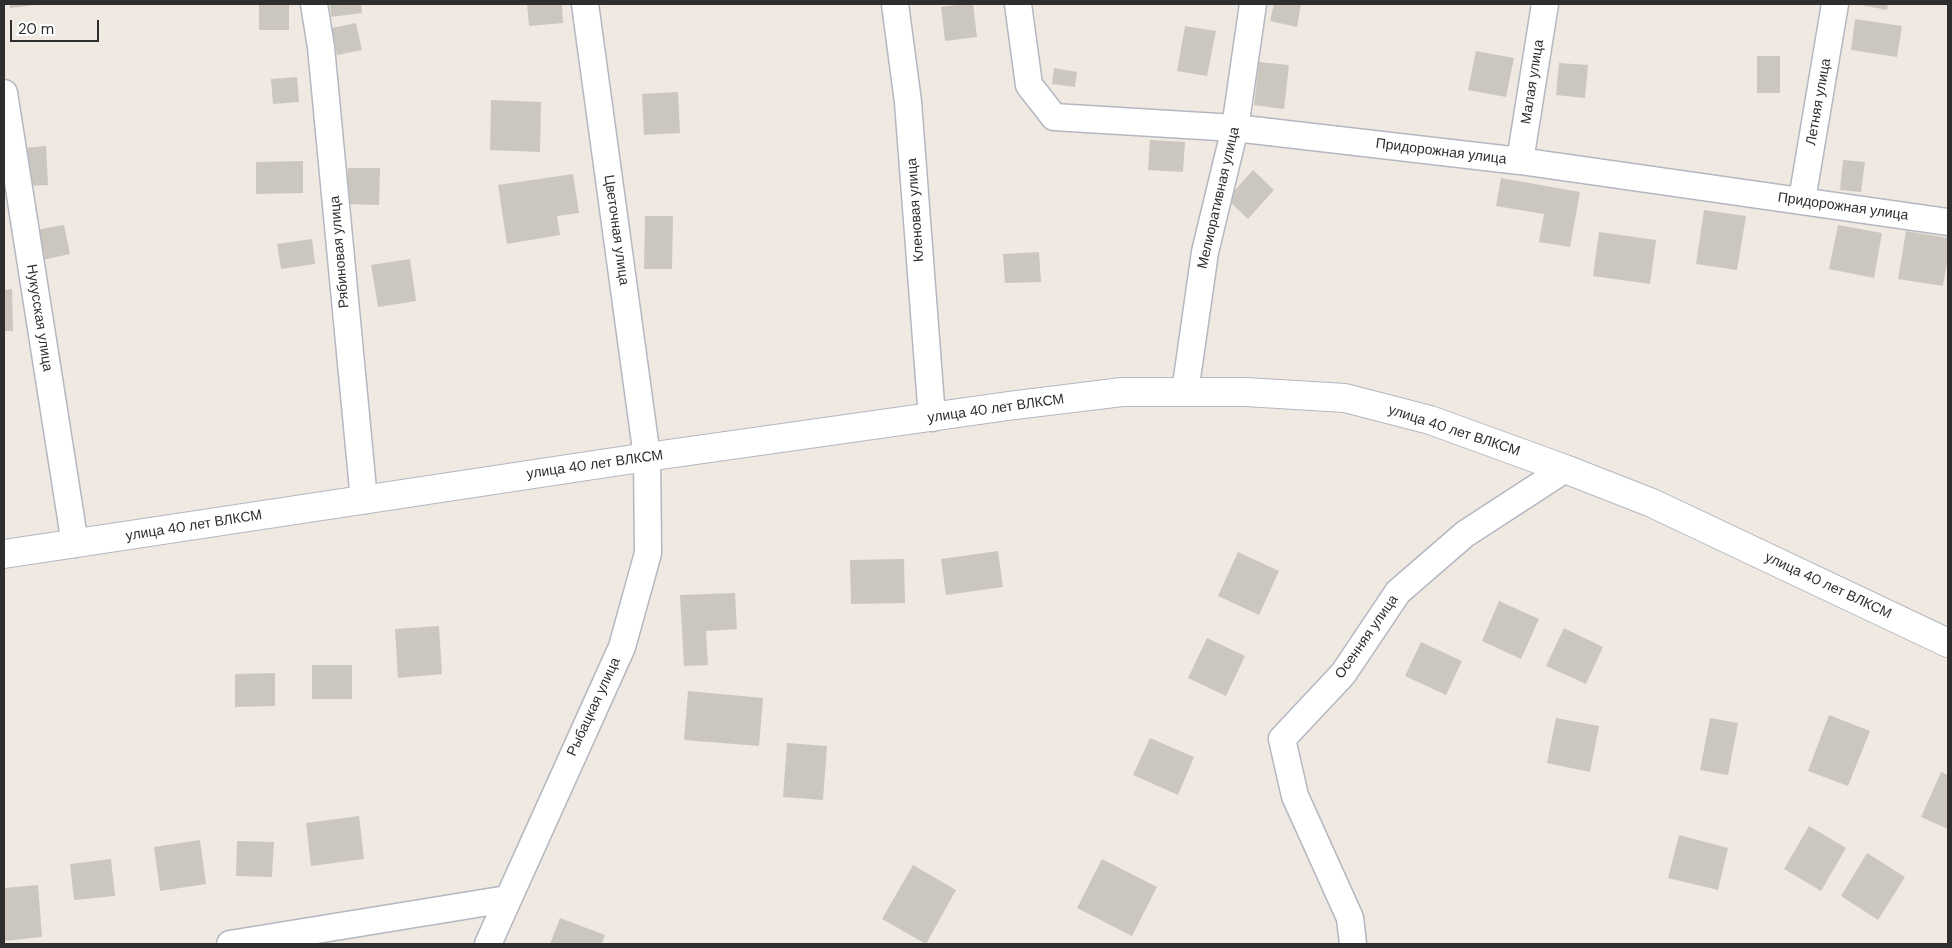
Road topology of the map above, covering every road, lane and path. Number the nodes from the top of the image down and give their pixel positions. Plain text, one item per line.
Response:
1 (314, 4) edge
2 (585, 4) edge
3 (895, 4) edge
4 (1018, 4) edge
5 (1253, 4) edge
6 (1545, 4) edge
7 (1835, 4) edge
8 (4, 93) edge
9 (1235, 128) junction
10 (1520, 161) junction
11 (1802, 200) junction
12 (1948, 222) edge
13 (1184, 392) junction
14 (932, 418) junction
15 (647, 457) junction
16 (1565, 469) junction
17 (364, 500) junction
18 (75, 544) junction
19 (4, 554) edge
20 (1948, 643) edge
21 (507, 899) junction
22 (230, 944) edge
23 (488, 944) edge
24 (1353, 944) edge

1 - 17 street, Рябиновая улица
2 - 15 street, Цветочная улица
3 - 14 street, Кленовая улица
4 - 9 street, Придорожная улица
5 - 9 street, Мелиоративная улица
6 - 10 street, Малая улица
7 - 11 street, Летняя улица
8 - 18 street, Нукусская улица
9 - 10 street, Придорожная улица
9 - 13 street, Мелиоративная улица
10 - 11 street, Придорожная улица
11 - 12 street, Придорожная улица
13 - 14 street, улица 40 лет ВЛКСМ
13 - 16 street, улица 40 лет ВЛКСМ
14 - 15 street, улица 40 лет ВЛКСМ
15 - 17 street, улица 40 лет ВЛКСМ
15 - 21 street, Рыбацкая улица
16 - 20 street, улица 40 лет ВЛКСМ
16 - 24 street, Осенняя улица
17 - 18 street, улица 40 лет ВЛКСМ
18 - 19 street, улица 40 лет ВЛКСМ
21 - 22 street
21 - 23 street, Рыбацкая улица

